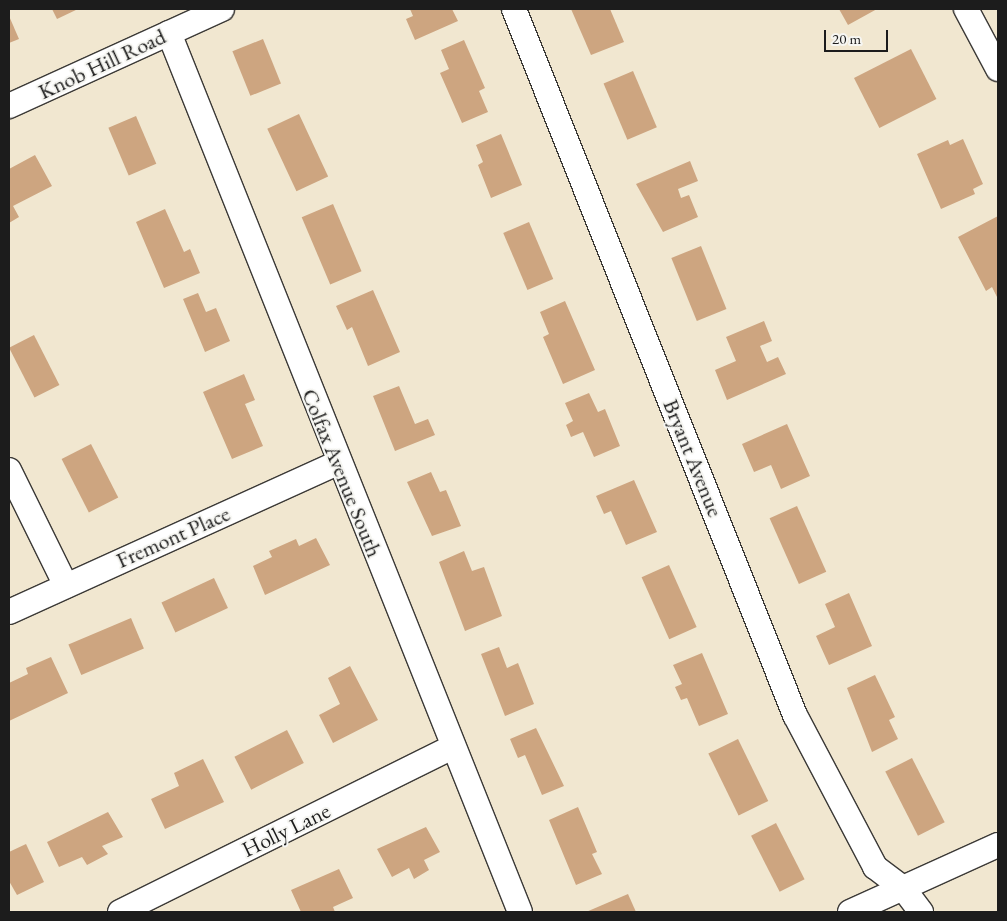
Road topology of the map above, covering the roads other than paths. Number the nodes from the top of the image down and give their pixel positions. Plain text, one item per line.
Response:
1 (222, 9) edge
2 (514, 9) edge
3 (966, 9) edge
4 (169, 33) junction
5 (998, 69) edge
6 (9, 106) edge
7 (338, 463) junction
8 (9, 470) edge
9 (66, 586) junction
10 (9, 612) edge
11 (452, 748) junction
12 (998, 845) edge
13 (903, 888) junction
14 (120, 912) edge
15 (520, 912) edge
16 (850, 912) edge
17 (922, 912) edge

1 - 4 street, Knob Hill Road
2 - 13 street, Bryant Avenue
3 - 5 street
4 - 6 street, Knob Hill Road
4 - 7 street, Colfax Avenue South
7 - 9 street, Fremont Place
7 - 11 street, Colfax Avenue South
8 - 9 street
9 - 10 street, Fremont Place
11 - 14 street, Holly Lane
11 - 15 street, Colfax Avenue South
12 - 13 street
13 - 16 street
13 - 17 street, Bryant Avenue

